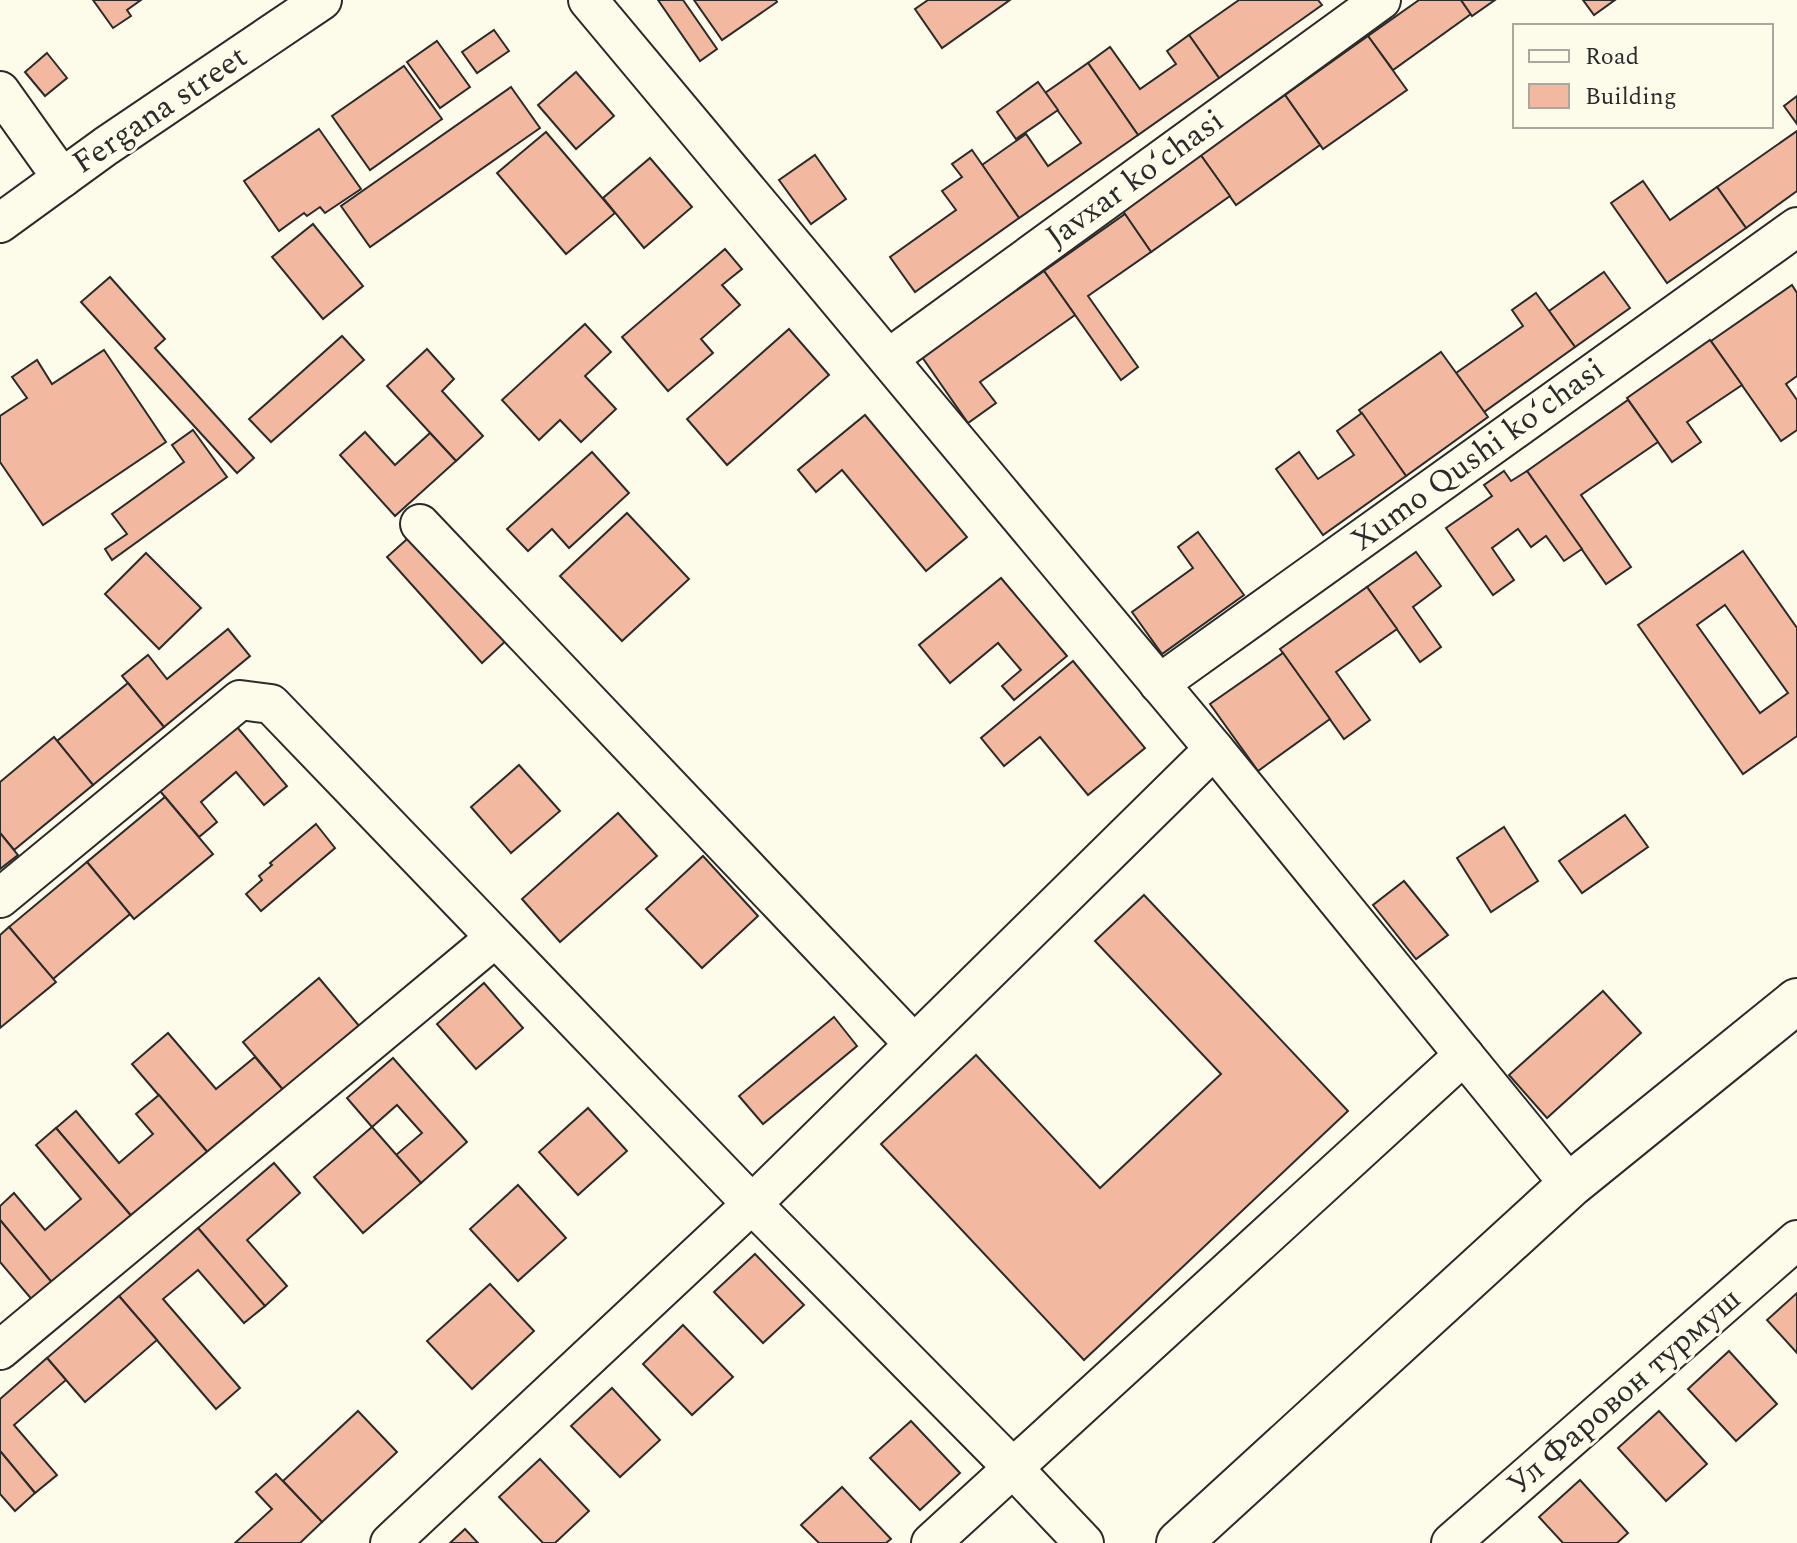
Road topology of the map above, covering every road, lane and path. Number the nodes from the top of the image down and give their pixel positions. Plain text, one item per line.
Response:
1 (322, 0) edge
2 (588, 0) edge
3 (1381, 0) edge
4 (0, 91) edge
5 (62, 178) junction
6 (0, 223) edge
7 (1797, 227) edge
8 (889, 358) junction
9 (420, 524) dead end
10 (1159, 684) junction
11 (1214, 749) junction
12 (0, 898) edge
13 (495, 938) junction
14 (1797, 1001) edge
15 (914, 1044) junction
16 (1464, 1055) junction
17 (1570, 1185) junction
18 (752, 1204) junction
19 (1797, 1240) edge
20 (0, 1350) edge
21 (1012, 1467) junction
22 (390, 1543) edge
23 (931, 1543) edge
24 (1084, 1543) edge
25 (1179, 1543) edge
26 (1451, 1543) edge

1 - 5 street, Fergana street
2 - 8 street
3 - 8 street, Javxar koʻchasi
4 - 5 street
5 - 6 street, Fergana street
7 - 10 street, Xumo Qushi koʻchasi
8 - 10 street
9 - 15 street
10 - 11 street
11 - 15 street
11 - 16 street
12 - 13 street
13 - 18 street
13 - 20 street
14 - 17 main road
15 - 18 street
16 - 17 street
16 - 21 street
17 - 25 main road
18 - 21 street
18 - 22 street
19 - 26 street, Ул Фаровон турмуш
21 - 23 street
21 - 24 street

